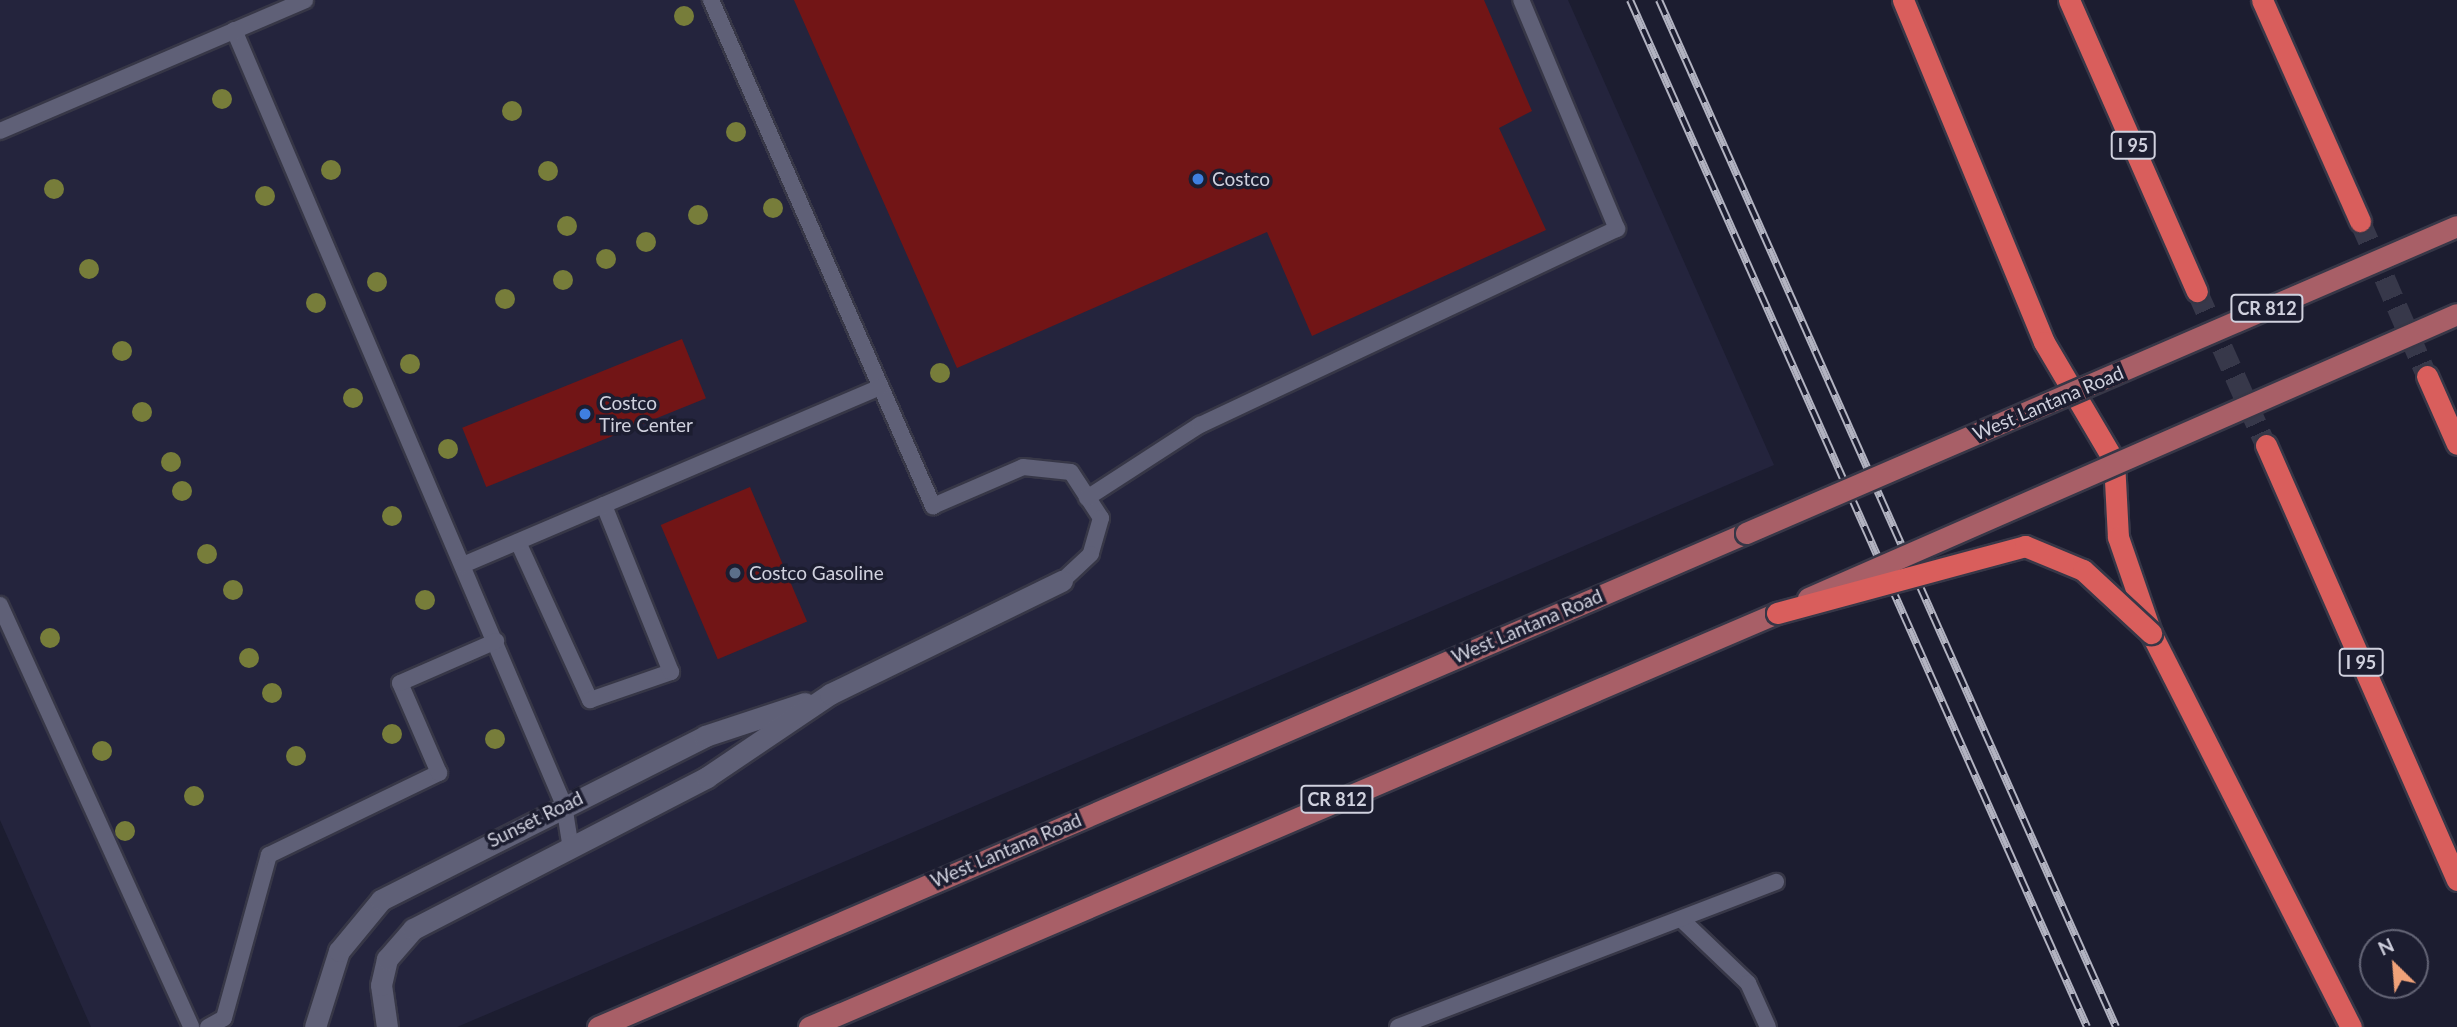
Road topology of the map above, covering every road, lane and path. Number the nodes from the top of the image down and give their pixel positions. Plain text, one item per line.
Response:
1 (305, 0) edge
2 (711, 0) edge
3 (1521, 0) edge
4 (1903, 0) edge
5 (2069, 0) edge
6 (2262, 0) edge
7 (234, 30) junction
8 (0, 131) edge
9 (2360, 221) tunnel mouth
10 (2457, 226) edge
11 (2197, 291) tunnel mouth
12 (2457, 314) edge
13 (2427, 376) tunnel mouth
14 (881, 387) junction
15 (2078, 390) junction
16 (2457, 444) edge
17 (2266, 445) tunnel mouth
18 (2114, 461) junction
19 (1087, 498) junction
20 (604, 505) junction
21 (518, 541) junction
22 (463, 565) junction
23 (1062, 580) joint
24 (0, 606) edge
25 (1777, 613) junction
26 (2151, 633) junction
27 (496, 641) junction
28 (830, 694) junction
29 (564, 805) junction
30 (571, 849) junction
31 (2457, 880) edge
32 (1776, 882) dead end
33 (1681, 919) junction
34 (2350, 1026) edge
35 (191, 1027) edge
36 (208, 1027) edge
37 (315, 1027) edge
38 (387, 1027) edge
39 (598, 1027) edge
40 (809, 1027) edge
41 (1398, 1027) edge
42 (1768, 1027) edge

1 - 7 lane
2 - 14 lane
3 - 19 lane
4 - 15 highway
5 - 11 highway, I 95
6 - 9 highway
7 - 8 lane
7 - 22 lane
10 - 15 main road, West Lantana Road / CR 812, bridge
12 - 18 main road, CR 812, bridge
13 - 16 highway
14 - 19 lane
14 - 20 lane
15 - 18 highway
15 - 39 main road, West Lantana Road / CR 812, bridge
17 - 31 highway, I 95
18 - 25 main road, CR 812, bridge
18 - 26 highway, bridge
19 - 23 lane
20 - 21 lane
20 - 21 lane
21 - 22 lane
22 - 27 lane
23 - 28 street, Sunset Road
24 - 35 lane
25 - 26 highway, bridge
25 - 40 main road, CR 812
26 - 34 highway
27 - 29 lane
27 - 36 lane
28 - 29 street, Sunset Road
28 - 30 street, Sunset Road
29 - 30 lane
29 - 37 street, Sunset Road
30 - 38 street, Sunset Road
32 - 33 lane
33 - 41 lane
33 - 42 lane

